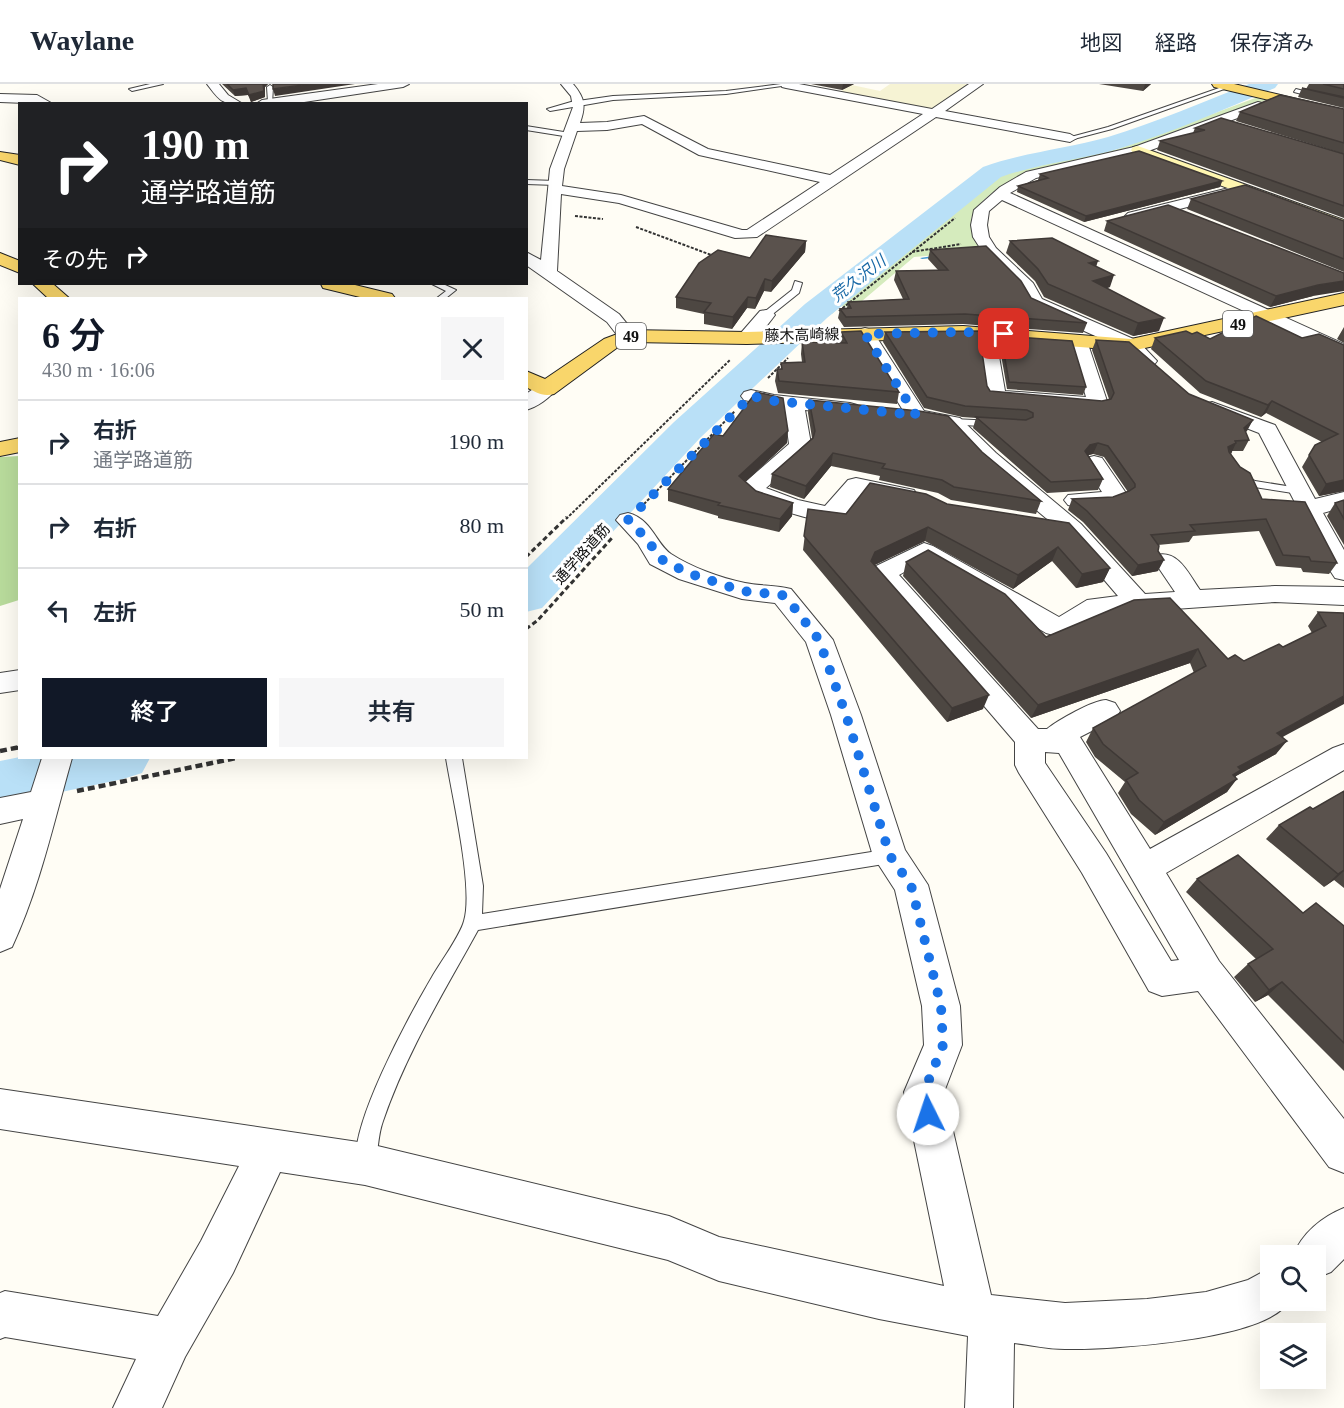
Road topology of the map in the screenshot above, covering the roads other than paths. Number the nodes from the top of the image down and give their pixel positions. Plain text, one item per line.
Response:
1 (160, 84) edge
2 (213, 84) edge
3 (300, 84) edge
4 (403, 84) edge
5 (567, 84) edge
6 (794, 84) edge
7 (977, 84) edge
8 (1309, 84) edge
9 (786, 85) edge
10 (1229, 86) edge
11 (270, 87) edge
12 (132, 89) dead end
13 (1296, 91) junction
14 (1286, 96) edge
15 (0, 98) edge
16 (1272, 98) junction
17 (311, 99) edge
18 (1330, 99) edge
19 (580, 101) junction
20 (43, 102) edge
21 (233, 102) edge
22 (266, 102) edge
23 (277, 102) edge
24 (1258, 106) joint
25 (550, 109) dead end
26 (933, 113) junction
27 (1344, 114) edge
28 (1216, 121) junction
29 (1235, 127) edge
30 (528, 130) edge
31 (572, 131) junction
32 (1070, 138) joint
33 (1138, 150) junction
34 (0, 156) edge
35 (18, 159) edge
36 (833, 180) junction
37 (528, 182) edge
38 (555, 186) junction
39 (1242, 188) junction
40 (1001, 194) junction
41 (1165, 208) junction
42 (1188, 218) edge
43 (1122, 219) edge
44 (1100, 225) dead end
45 (1344, 226) edge
46 (1081, 230) junction
47 (0, 258) edge
48 (528, 258) edge
49 (18, 267) edge
50 (549, 273) junction
51 (798, 284) dead end
52 (43, 285) edge
53 (334, 285) edge
54 (439, 285) edge
55 (58, 297) edge
56 (380, 297) edge
57 (442, 297) edge
58 (1344, 299) edge
59 (766, 315) joint
60 (1268, 316) junction
61 (986, 333) junction
62 (865, 334) junction
63 (628, 336) junction
64 (751, 337) junction
65 (1079, 342) junction
66 (1131, 345) junction
67 (1344, 351) edge
68 (1160, 373) edge
69 (528, 378) edge
70 (546, 389) junction
71 (751, 396) edge
72 (1192, 399) edge
73 (528, 402) edge
74 (794, 403) junction
75 (870, 411) edge
76 (893, 413) edge
77 (916, 415) junction
78 (953, 422) junction
79 (1012, 425) edge
80 (18, 445) edge
81 (0, 449) edge
82 (1094, 463) edge
83 (1232, 465) edge
84 (1304, 498) junction
85 (930, 500) edge
86 (1344, 500) edge
87 (1039, 512) junction
88 (628, 520) road end
89 (1166, 561) edge
90 (1344, 572) edge
91 (1344, 596) edge
92 (1193, 599) junction
93 (1138, 602) junction
94 (18, 680) edge
95 (0, 683) edge
96 (1105, 711) dead end
97 (1041, 740) junction
98 (1344, 756) edge
99 (57, 759) edge
100 (454, 759) edge
101 (53, 795) junction
102 (0, 811) edge
103 (890, 856) junction
104 (1145, 868) junction
105 (473, 922) junction
106 (0, 936) edge
107 (1206, 973) junction
108 (0, 1109) edge
109 (269, 1150) junction
110 (1344, 1152) edge
111 (364, 1164) junction
112 (1344, 1230) edge
113 (1326, 1246) edge
114 (1260, 1299) edge
115 (0, 1316) edge
116 (982, 1316) junction
117 (169, 1341) junction
118 (136, 1408) edge
119 (989, 1408) edge

1 - 12 lane
2 - 21 street
3 - 17 street
4 - 17 street
5 - 19 street
6 - 9 street
7 - 26 street
8 - 13 lane
9 - 19 lane
9 - 26 street
10 - 16 main road
10 - 32 lane
11 - 22 lane
13 - 14 lane
13 - 18 lane
15 - 20 street
16 - 24 lane
16 - 27 main road
17 - 23 street
19 - 25 lane
19 - 31 street
24 - 28 street
26 - 32 street
26 - 36 street
28 - 29 street
28 - 33 street
30 - 31 lane
31 - 36 street
31 - 38 street
33 - 39 street
33 - 40 street
34 - 35 main road
36 - 38 street
37 - 38 lane
38 - 50 street
39 - 41 street
39 - 45 street
40 - 46 street
40 - 66 street
41 - 42 street
41 - 43 street
44 - 46 street
46 - 60 street
47 - 49 main road
48 - 50 street
50 - 63 street
51 - 59 lane
52 - 55 main road
53 - 56 main road
54 - 57 lane
58 - 60 main road, 藤木高崎線 / 49
59 - 64 street
60 - 66 main road, 藤木高崎線 / 49
60 - 67 street
61 - 62 main road, 藤木高崎線 / 49
61 - 65 main road, 藤木高崎線 / 49
61 - 65 street
62 - 64 main road, 藤木高崎線 / 49
62 - 77 street
63 - 64 main road, 藤木高崎線 / 49
63 - 70 main road, 藤木高崎線 / 49
65 - 66 main road, 藤木高崎線 / 49
66 - 68 street
69 - 70 main road
70 - 73 street
71 - 74 street
72 - 84 street
74 - 75 street
74 - 85 street
76 - 77 street
77 - 78 street
78 - 79 lane
78 - 87 street
80 - 81 main road
82 - 87 street
83 - 84 lane
84 - 86 street
84 - 90 street
87 - 93 street
88 - 103 street
89 - 92 street
91 - 92 street
92 - 93 street
93 - 97 street
94 - 95 street
96 - 97 street
97 - 104 street
97 - 107 street
98 - 104 street
99 - 101 street
100 - 105 lane
101 - 102 street
101 - 106 street
103 - 105 lane
103 - 116 street
104 - 107 street
105 - 111 lane
107 - 110 street
108 - 109 street
109 - 111 street
109 - 117 street
111 - 116 street
112 - 113 street
114 - 116 street
115 - 117 street
116 - 119 street
117 - 118 street

